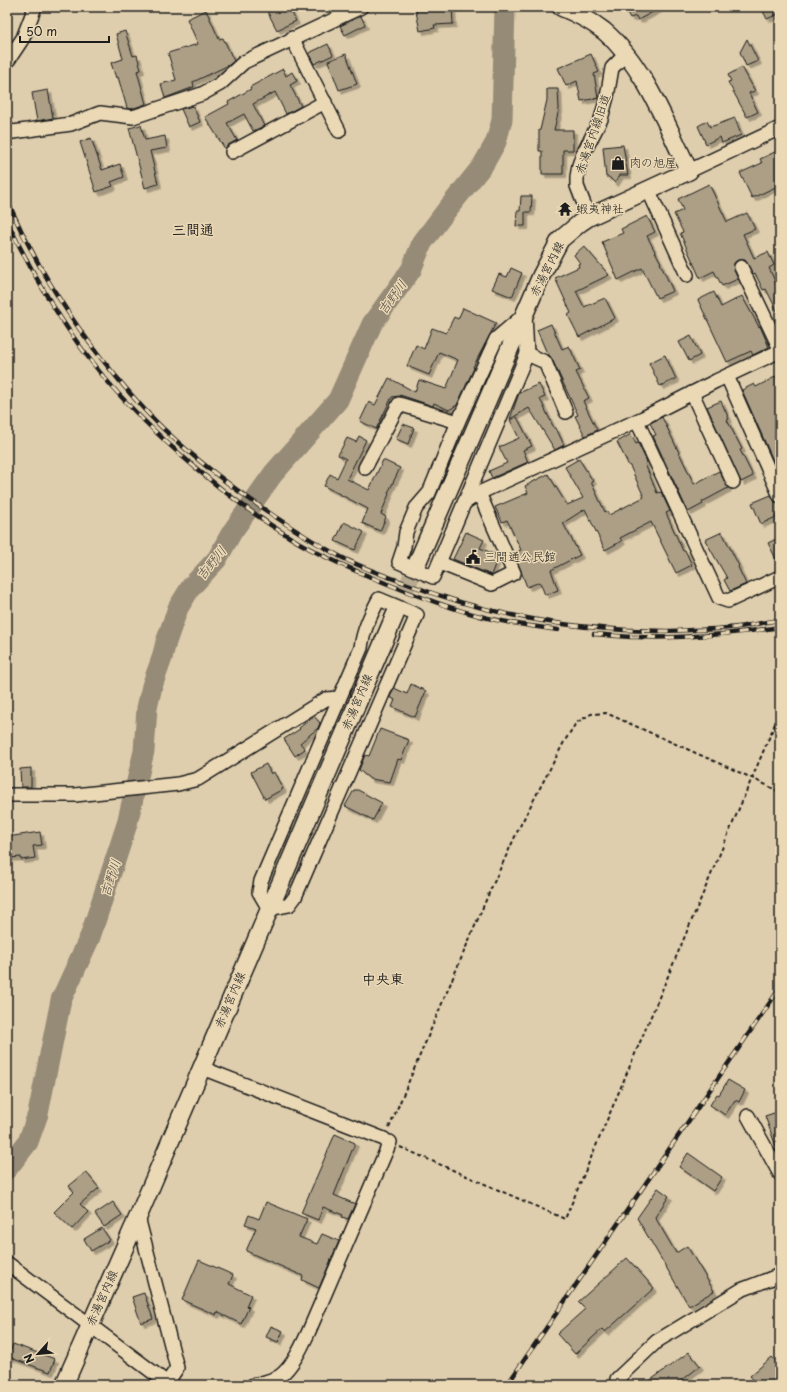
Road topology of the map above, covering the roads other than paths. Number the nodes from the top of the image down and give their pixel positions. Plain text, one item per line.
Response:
1 (35, 7) edge
2 (360, 7) edge
3 (562, 7) edge
4 (579, 10) edge
5 (292, 38) junction
6 (626, 54) junction
7 (7, 62) edge
8 (325, 102) junction
9 (780, 128) edge
10 (7, 130) edge
11 (339, 131) dead end
12 (232, 152) dead end
13 (689, 171) junction
14 (648, 189) junction
15 (589, 217) junction
16 (741, 267) dead end
17 (687, 275) dead end
18 (525, 314) junction
19 (780, 350) edge
20 (527, 354) junction
21 (727, 376) junction
22 (692, 394) junction
23 (566, 412) dead end
24 (636, 421) junction
25 (458, 422) junction
26 (365, 468) dead end
27 (733, 482) dead end
28 (479, 493) junction
29 (780, 496) edge
30 (464, 503) junction
31 (418, 561) tunnel mouth
32 (440, 563) junction
33 (780, 577) edge
34 (395, 615) tunnel mouth
35 (339, 698) junction
36 (7, 795) edge
37 (269, 908) junction
38 (202, 1068) junction
39 (748, 1116) dead end
40 (780, 1174) edge
41 (138, 1217) junction
42 (8, 1265) edge
43 (780, 1275) edge
44 (90, 1326) junction
45 (168, 1384) edge
46 (64, 1385) edge
47 (253, 1385) edge
48 (616, 1385) edge

1 - 7 street
2 - 5 street
3 - 4 main road
4 - 6 main road
5 - 8 street
5 - 10 street
6 - 13 main road
6 - 15 street, 赤湯宮内線旧道
8 - 11 street
8 - 12 street
9 - 13 street
13 - 14 main road, 赤湯宮内線
14 - 15 main road, 赤湯宮内線
14 - 17 street
15 - 18 main road, 赤湯宮内線
16 - 19 street
18 - 20 street
18 - 25 street
18 - 31 main road, 赤湯宮内線
19 - 21 street
20 - 23 street
20 - 30 street
21 - 22 street
21 - 29 street
22 - 24 street
22 - 27 street
24 - 28 street
24 - 33 street
25 - 26 street
25 - 32 street
28 - 30 street
28 - 32 street
30 - 32 street
34 - 37 main road, 赤湯宮内線
35 - 36 street
35 - 37 street
35 - 37 street
37 - 38 main road, 赤湯宮内線
38 - 41 main road, 赤湯宮内線
38 - 47 street
39 - 40 street
41 - 44 main road, 赤湯宮内線
41 - 45 street
42 - 44 street
43 - 48 street
44 - 45 street
44 - 46 main road, 赤湯宮内線

